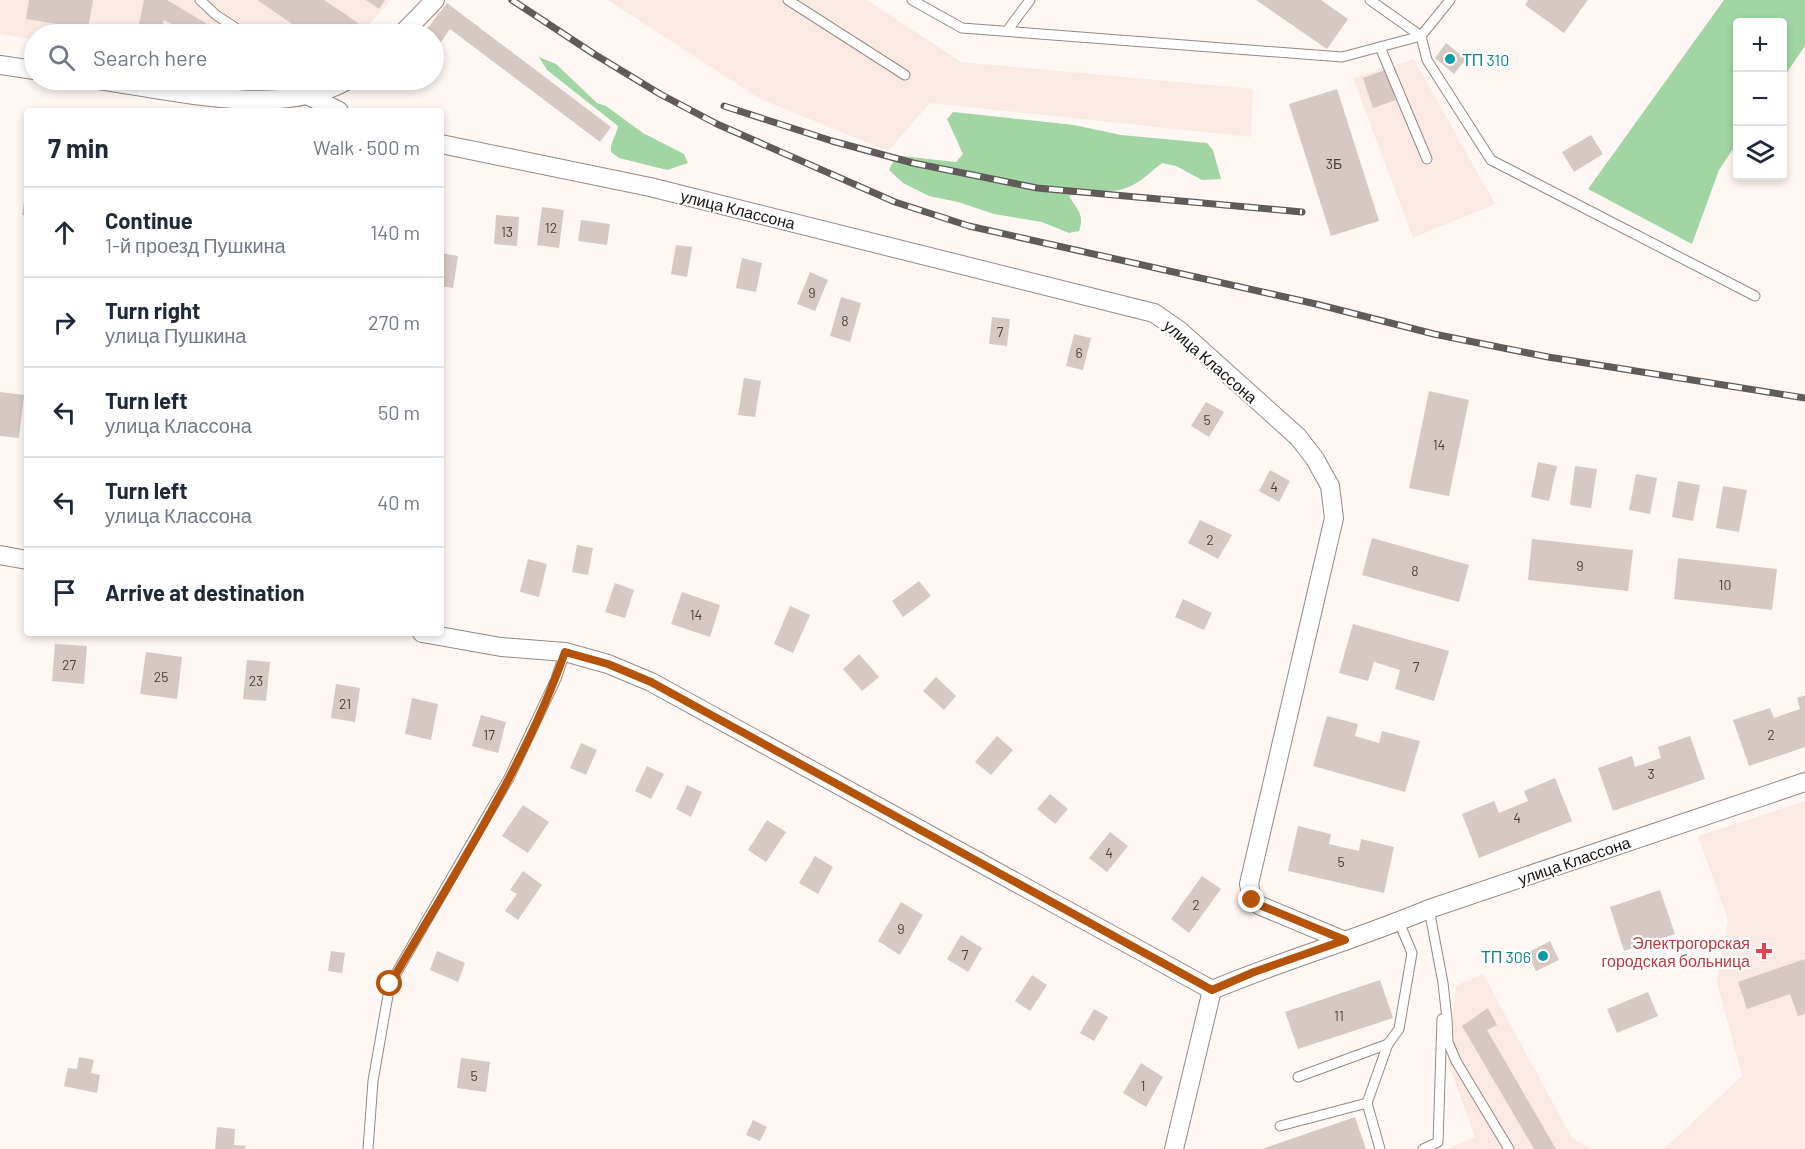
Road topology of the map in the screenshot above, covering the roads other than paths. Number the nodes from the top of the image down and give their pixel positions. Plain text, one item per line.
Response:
1 (200, 0) edge
2 (435, 0) edge
3 (788, 0) edge
4 (912, 0) edge
5 (1030, 0) edge
6 (1370, 0) edge
7 (1450, 0) edge
8 (230, 24) edge
9 (412, 24) edge
10 (1007, 31) junction
11 (1421, 36) junction
12 (1380, 47) junction
13 (0, 65) edge
14 (24, 69) edge
15 (905, 75) dead end
16 (166, 90) edge
17 (304, 90) edge
18 (327, 90) edge
19 (307, 95) junction
20 (333, 108) edge
21 (444, 145) edge
22 (1427, 159) dead end
23 (1755, 296) dead end
24 (0, 555) edge
25 (24, 559) edge
26 (439, 636) edge
27 (565, 652) junction
28 (1805, 782) edge
29 (1429, 909) junction
30 (1399, 922) junction
31 (1345, 940) junction
32 (1443, 983) junction
33 (1212, 990) junction
34 (1388, 1044) junction
35 (1298, 1077) dead end
36 (1367, 1103) junction
37 (1280, 1126) dead end
38 (1440, 1145) edge
39 (368, 1149) edge
40 (1174, 1149) edge
41 (1380, 1149) edge
42 (1423, 1149) edge
43 (1509, 1149) edge

1 - 8 lane
2 - 9 street
3 - 15 lane
4 - 10 lane
5 - 10 lane
6 - 11 lane
7 - 11 lane
10 - 12 lane
11 - 12 lane
11 - 23 lane
12 - 22 lane
13 - 14 street
16 - 19 street
17 - 19 lane
18 - 19 street
19 - 20 street
21 - 31 street, улица Классона
24 - 25 street
26 - 27 street
27 - 33 street
27 - 39 lane
28 - 29 street, улица Классона
29 - 30 street, улица Классона
29 - 32 lane
30 - 31 street, улица Классона
30 - 34 lane
31 - 33 street, улица Классона
32 - 38 lane
32 - 43 lane
33 - 40 street
34 - 35 lane
34 - 36 lane
36 - 37 lane
36 - 41 lane
38 - 42 lane

